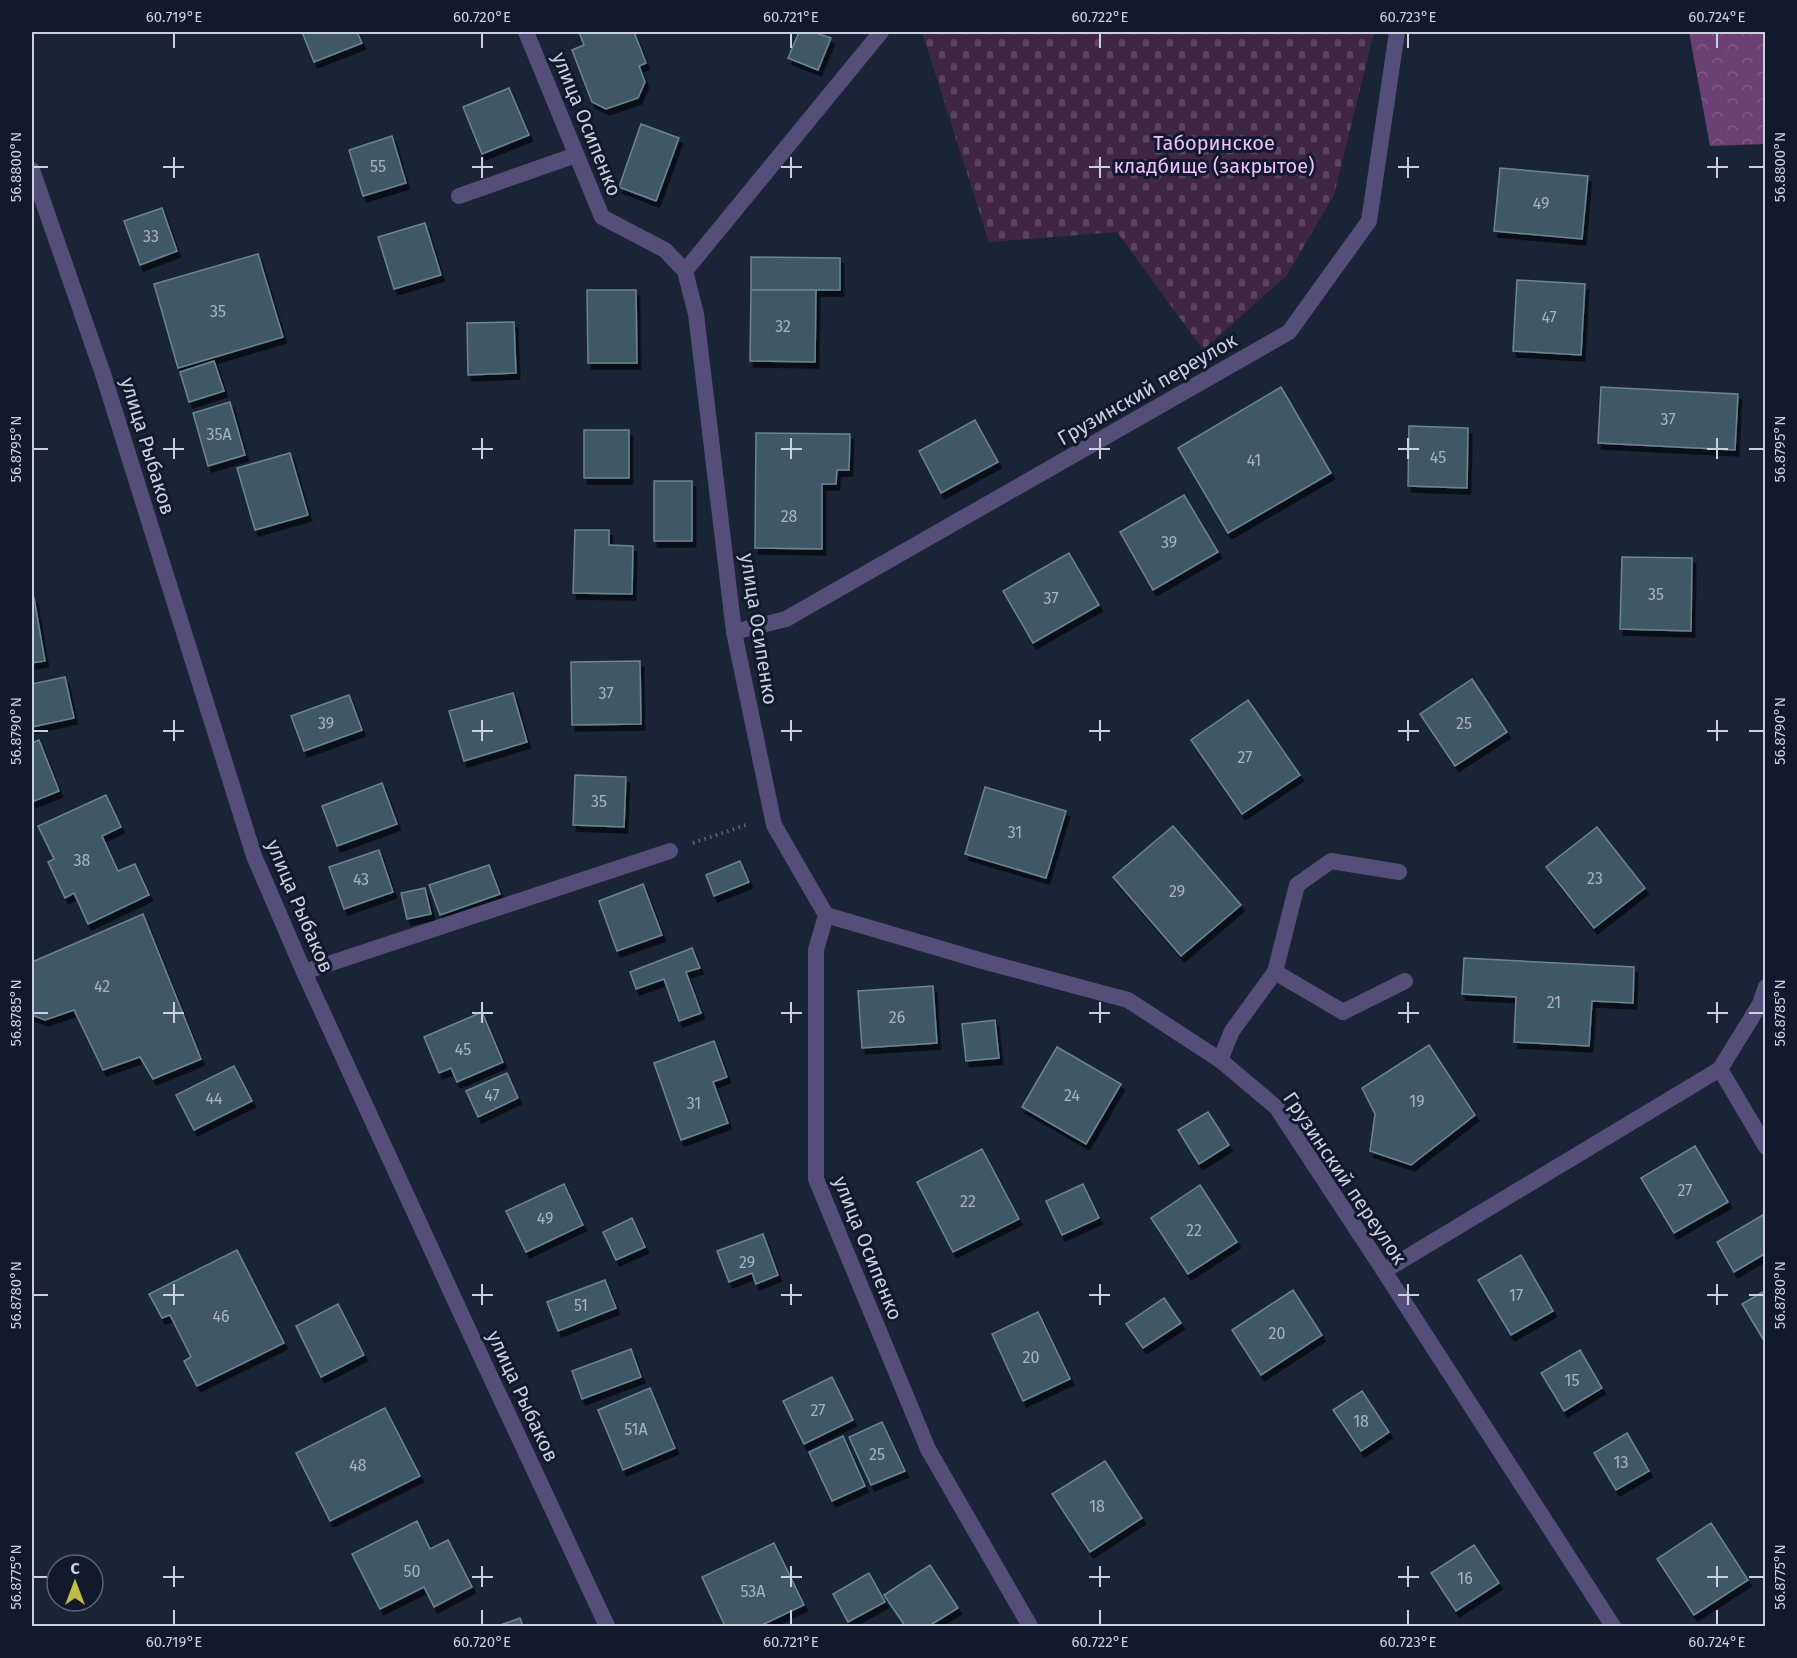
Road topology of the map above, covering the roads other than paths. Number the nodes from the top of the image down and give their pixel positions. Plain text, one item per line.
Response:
1 (526, 32) edge
2 (881, 32) edge
3 (1397, 32) edge
4 (576, 155) junction
5 (32, 170) edge
6 (459, 196) dead end
7 (685, 271) junction
8 (734, 632) junction
9 (670, 851) road end
10 (1399, 872) dead end
11 (826, 915) junction
12 (304, 972) junction
13 (1275, 972) junction
14 (1405, 981) dead end
15 (1766, 987) edge
16 (1762, 1004) edge
17 (1220, 1060) junction
18 (1720, 1069) junction
19 (1766, 1147) edge
20 (1384, 1271) junction
21 (607, 1626) edge
22 (1030, 1626) edge
23 (1613, 1626) edge

1 - 4 street, улица Осипенко
2 - 7 street
3 - 8 street, Грузинский переулок
4 - 6 street
4 - 7 street, улица Осипенко
5 - 12 street, улица Рыбаков
7 - 8 street, улица Осипенко
8 - 11 street, улица Осипенко
9 - 12 street
10 - 13 street
11 - 17 street, Грузинский переулок
11 - 22 street, улица Осипенко
12 - 21 street, улица Рыбаков
13 - 14 street
13 - 17 street
15 - 16 street
16 - 18 street
17 - 20 street, Грузинский переулок
18 - 19 street
18 - 20 street
20 - 23 street, Грузинский переулок

